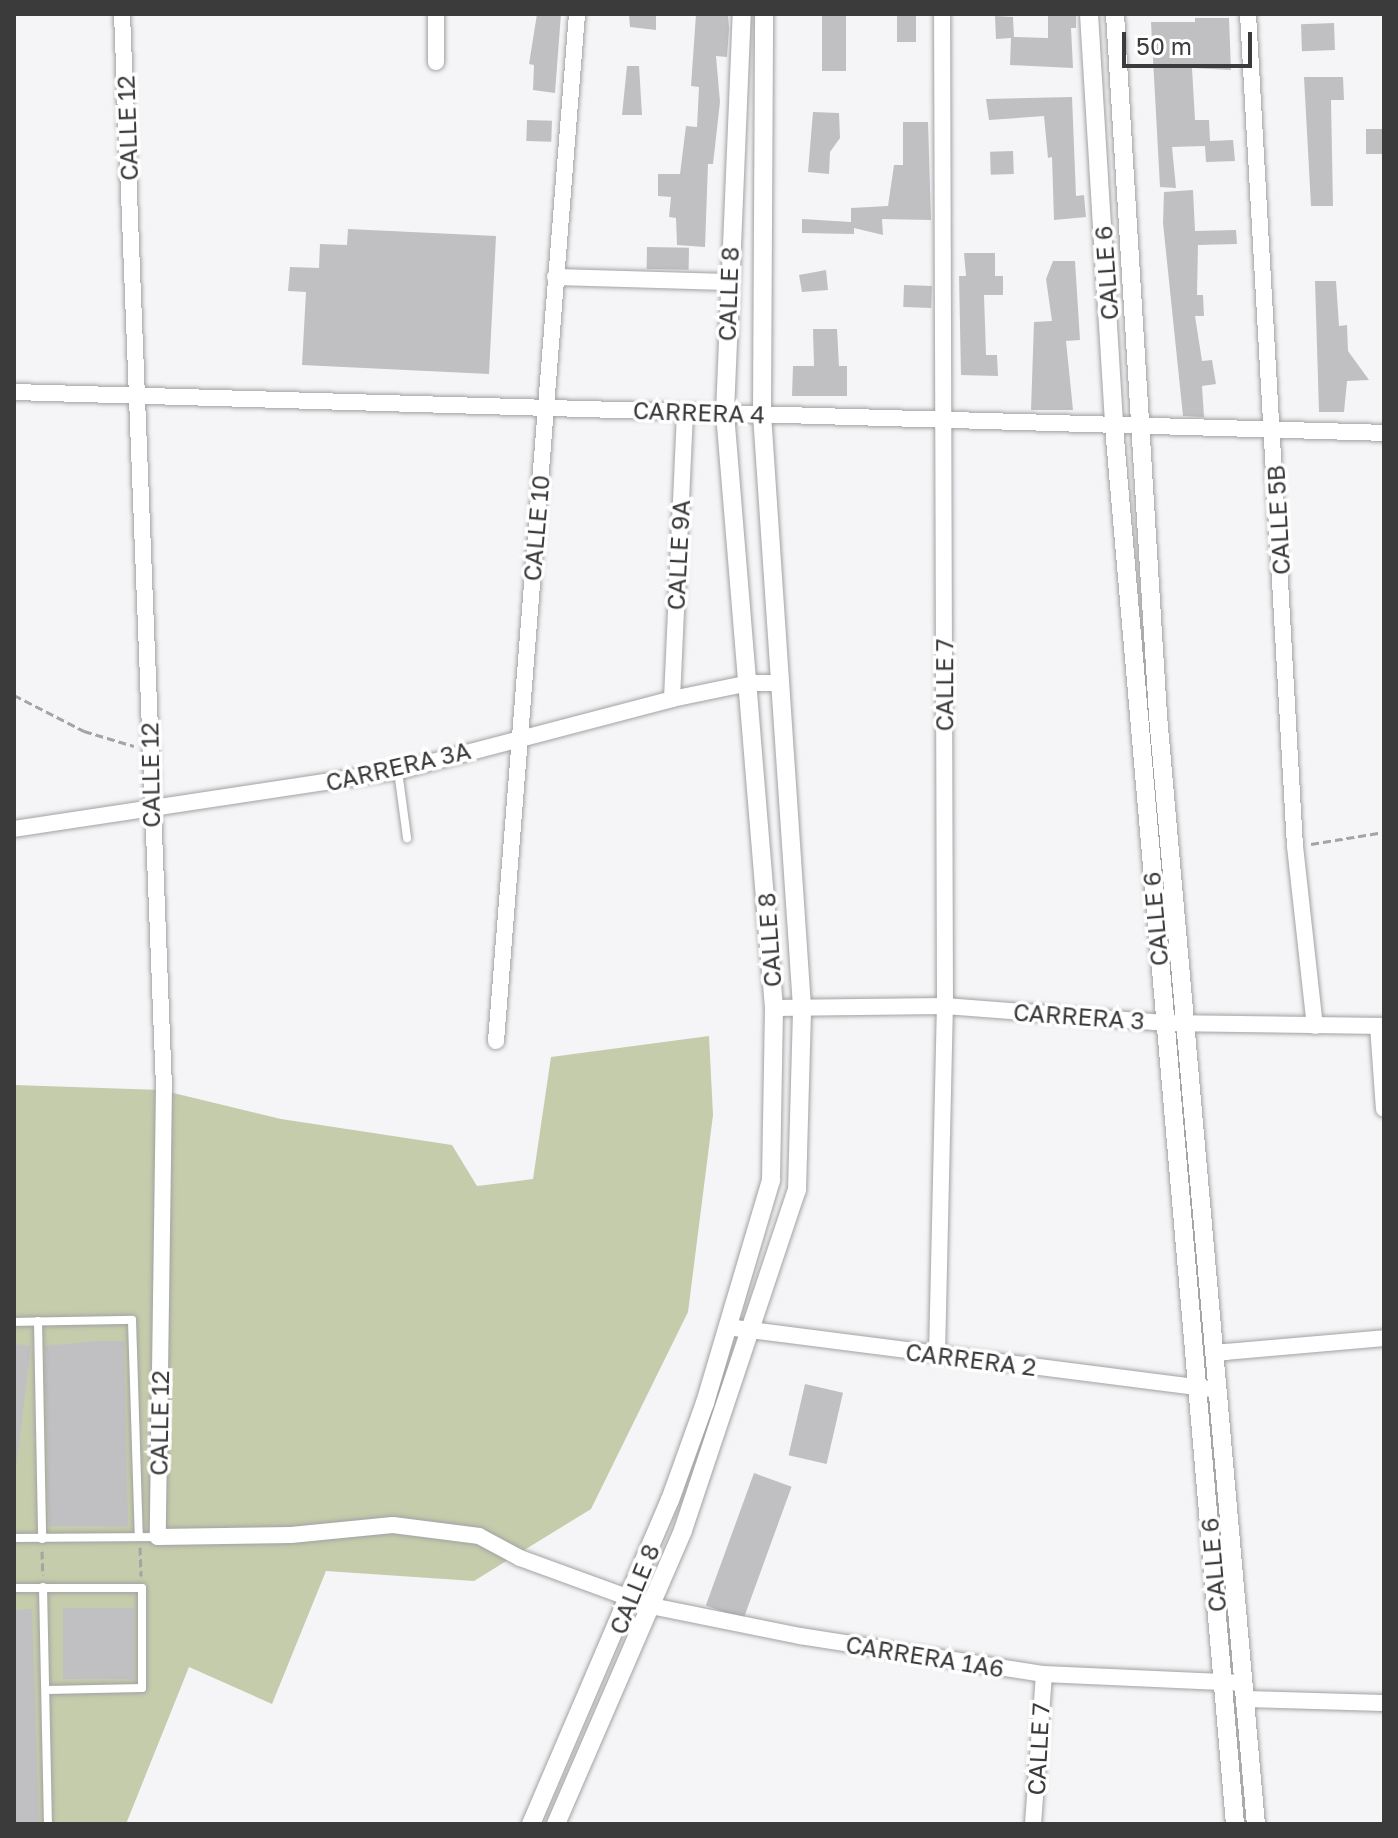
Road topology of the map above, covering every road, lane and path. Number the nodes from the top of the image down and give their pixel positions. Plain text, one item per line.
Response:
1 (122, 14) edge
2 (436, 14) edge
3 (577, 14) edge
4 (742, 14) edge
5 (764, 14) edge
6 (942, 14) edge
7 (1089, 14) edge
8 (1115, 14) edge
9 (1248, 14) edge
10 (436, 62) dead end
11 (555, 277) junction
12 (728, 282) junction
13 (1109, 309) junction
14 (1133, 309) junction
15 (14, 392) edge
16 (137, 395) junction
17 (548, 408) junction
18 (685, 412) junction
19 (725, 413) junction
20 (762, 414) junction
21 (946, 420) junction
22 (1114, 427) junction
23 (1140, 428) junction
24 (1273, 429) junction
25 (1384, 433) edge
26 (749, 683) junction
27 (778, 683) junction
28 (14, 695) edge
29 (672, 699) junction
30 (1138, 716) junction
31 (1158, 716) junction
32 (517, 735) junction
33 (150, 747) junction
34 (398, 771) junction
35 (149, 808) junction
36 (14, 829) edge
37 (1384, 832) edge
38 (407, 838) dead end
39 (1295, 846) junction
40 (945, 1006) junction
41 (802, 1007) junction
42 (774, 1008) junction
43 (1164, 1023) junction
44 (1185, 1023) junction
45 (1315, 1026) junction
46 (1381, 1026) edge
47 (496, 1041) dead end
48 (1384, 1109) edge
49 (38, 1321) junction
50 (14, 1322) edge
51 (727, 1327) junction
52 (752, 1332) junction
53 (1384, 1338) edge
54 (1214, 1353) junction
55 (937, 1355) junction
56 (1207, 1389) junction
57 (139, 1537) junction
58 (158, 1537) junction
59 (14, 1538) edge
60 (42, 1539) junction
61 (43, 1587) junction
62 (14, 1588) edge
63 (142, 1588) junction
64 (632, 1598) junction
65 (651, 1606) junction
66 (1044, 1674) junction
67 (1224, 1682) junction
68 (47, 1690) junction
69 (1245, 1691) junction
70 (1384, 1703) edge
71 (48, 1824) edge
72 (531, 1824) edge
73 (556, 1824) edge
74 (1033, 1824) edge
75 (1235, 1824) edge
76 (1256, 1824) edge

1 - 16 street, CALLE 12
2 - 10 street
3 - 11 street, CALLE 10
4 - 12 street, CALLE 8
5 - 20 street, CALLE 8
6 - 21 street, CALLE 7
7 - 13 street, CALLE 6
8 - 14 street, CALLE 6
9 - 24 street, CALLE 5B
11 - 12 street
11 - 17 street, CALLE 10
12 - 19 street, CALLE 8
13 - 14 street
13 - 22 street, CALLE 6
14 - 23 street, CALLE 6
15 - 16 street, CARRERA 4
16 - 17 street, CARRERA 4
16 - 33 street, CALLE 12
17 - 18 street, CARRERA 4
17 - 32 street, CALLE 10
18 - 19 street, CARRERA 4
18 - 29 street, CALLE 9A
19 - 20 street, CARRERA 4
19 - 26 street, CALLE 8
20 - 21 street, CARRERA 4
20 - 27 street, CALLE 8
21 - 22 street, CARRERA 4
21 - 40 street, CALLE 7
22 - 23 street, CARRERA 4
22 - 30 street, CALLE 6
23 - 24 street, CARRERA 4
23 - 31 street, CALLE 6
24 - 25 street, CARRERA 4
24 - 39 street, CALLE 5B
26 - 27 street, CARRERA 3A
26 - 29 street, CARRERA 3A
26 - 42 street, CALLE 8
27 - 41 street, CALLE 8
28 - 33 path
29 - 32 street, CARRERA 3A
30 - 31 street
30 - 43 street, CALLE 6
31 - 44 street, CALLE 6
32 - 34 street, CARRERA 3A
32 - 47 street, CALLE 10
33 - 35 street, CALLE 12
34 - 35 street, CARRERA 3A
34 - 38 lane
35 - 36 street, CARRERA 3A
35 - 58 street, CALLE 12
37 - 39 path
39 - 45 street, CALLE 5B
40 - 41 street, CARRERA 3
40 - 43 street, CARRERA 3
40 - 55 street, CALLE 7
41 - 42 street, CARRERA 3
41 - 52 street, CALLE 8
42 - 51 street, CALLE 8
43 - 44 street, CARRERA 3
43 - 56 street, CALLE 6
44 - 45 street, CARRERA 3
44 - 54 street, CALLE 6
45 - 46 street, CARRERA 3
46 - 48 street
49 - 50 lane
49 - 57 lane
49 - 60 lane
51 - 52 street, CARRERA 2
51 - 64 street, CALLE 8
52 - 55 street, CARRERA 2
52 - 65 street, CALLE 8
53 - 54 street
54 - 56 street, CALLE 6
55 - 56 street, CARRERA 2
56 - 67 street, CALLE 6
56 - 69 street, CALLE 6
57 - 58 lane
57 - 60 lane
57 - 63 path
58 - 64 street, CARRERA 1A6
59 - 60 lane
60 - 61 path
61 - 62 lane
61 - 63 lane
61 - 68 lane
63 - 68 lane
64 - 65 street, CARRERA 1A6
64 - 72 street, CALLE 8
65 - 66 street, CARRERA 1A6
65 - 73 street, CALLE 8
66 - 67 street, CARRERA 1A6
66 - 74 street, CALLE 7
67 - 69 street, CARRERA 1A6
67 - 75 street, CALLE 6
68 - 71 lane
69 - 70 street
69 - 76 street, CALLE 6

